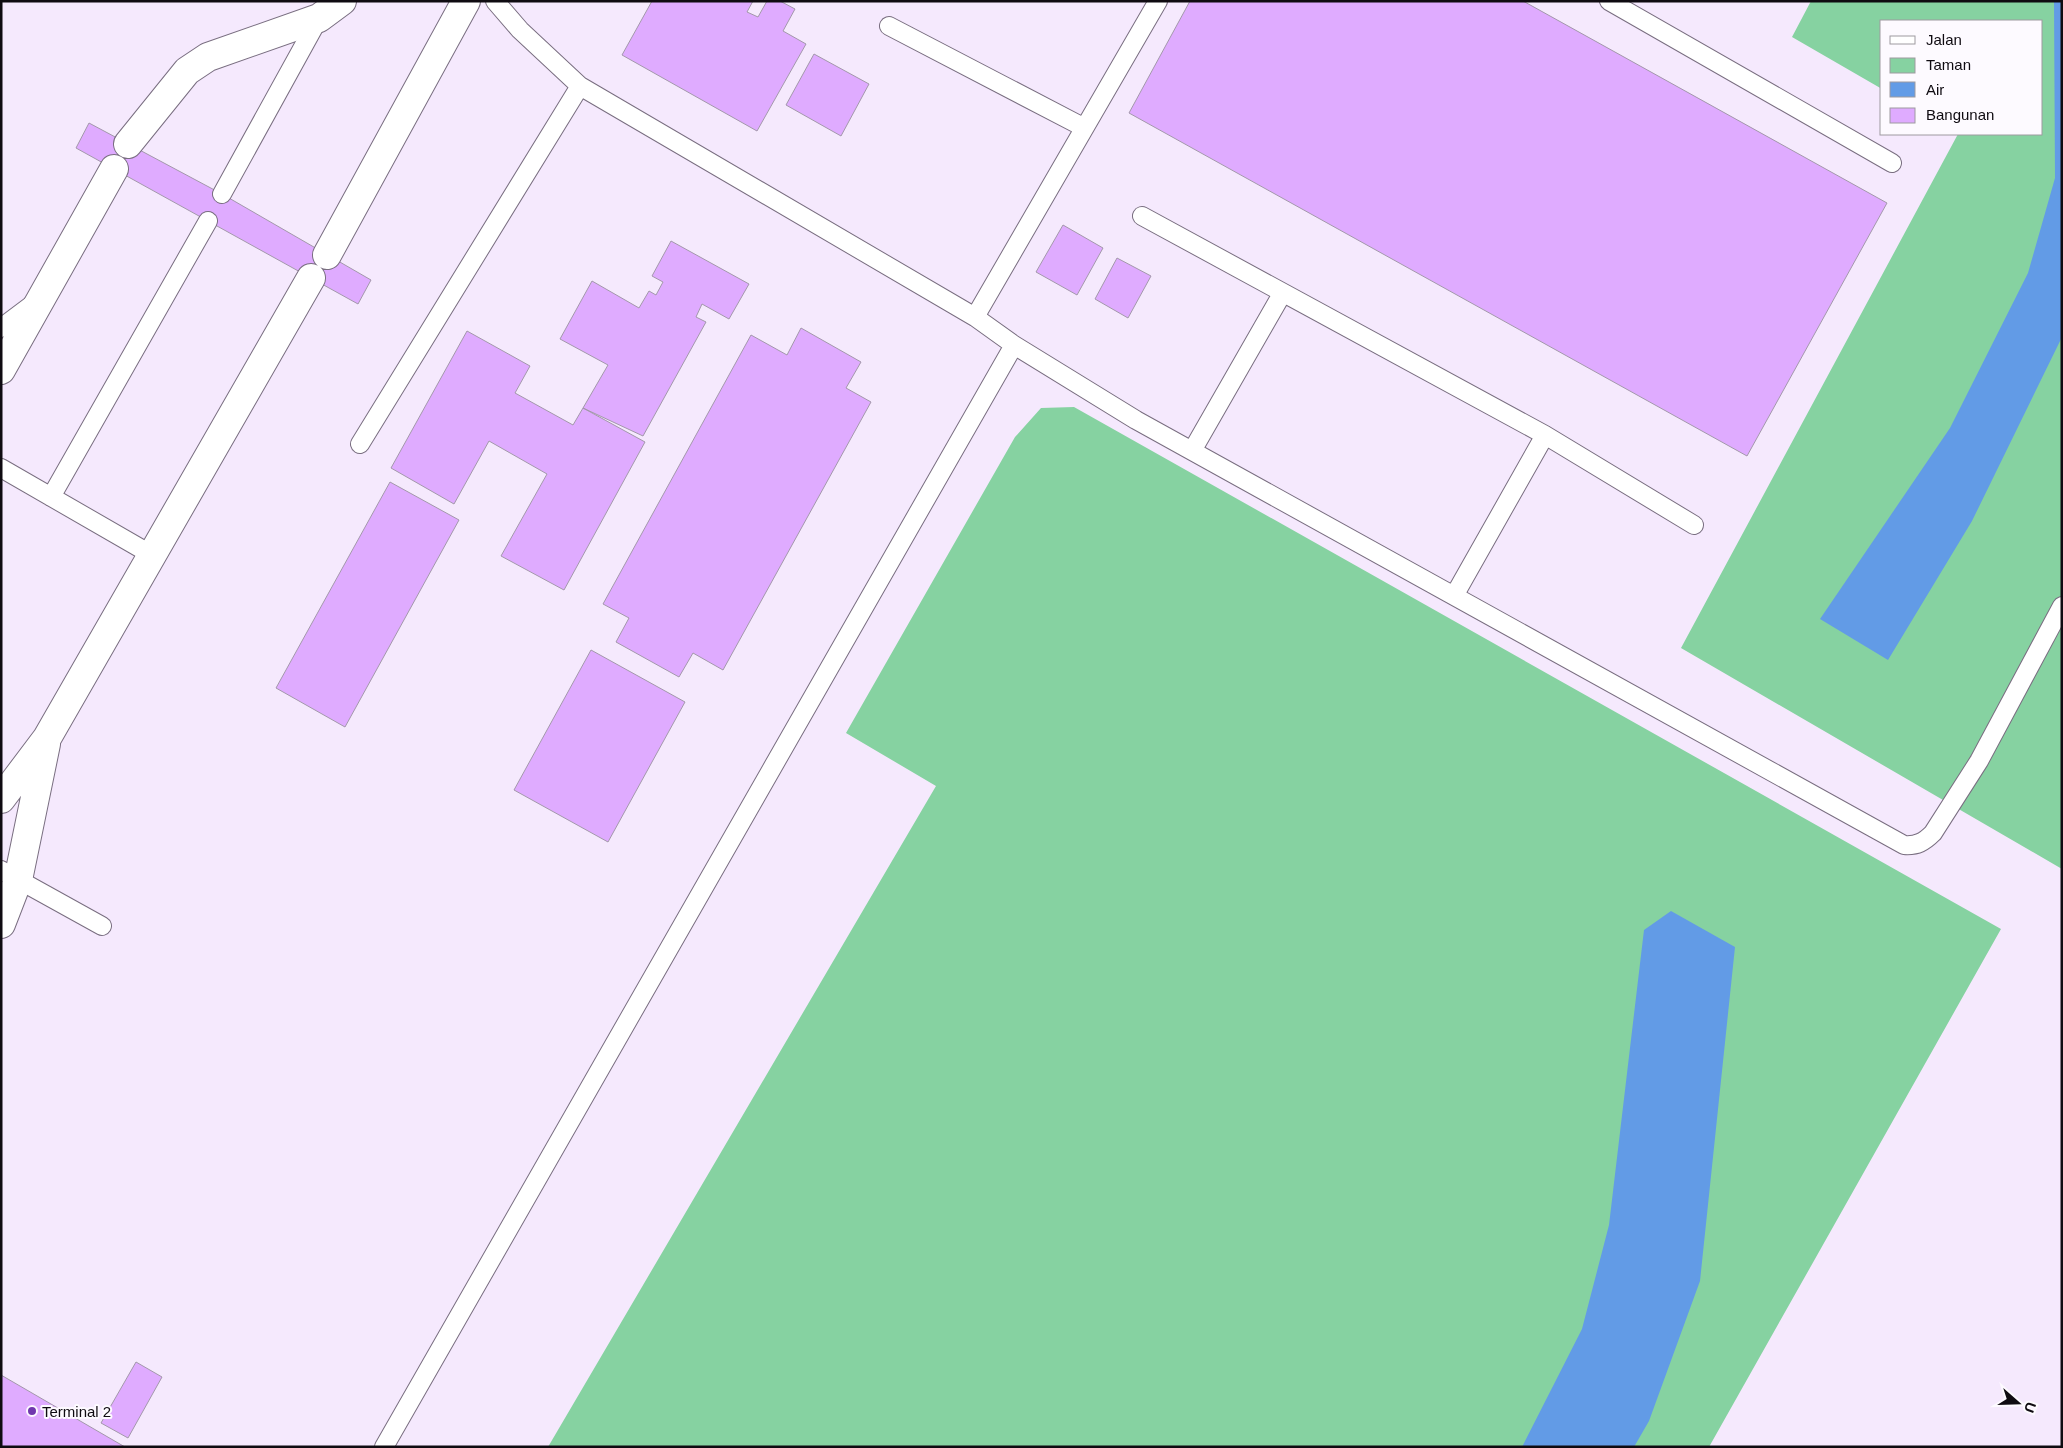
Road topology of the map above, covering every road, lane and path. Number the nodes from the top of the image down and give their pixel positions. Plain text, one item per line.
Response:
1 (342, 1) edge
2 (466, 1) edge
3 (495, 1) edge
4 (1158, 1) edge
5 (1609, 1) edge
6 (319, 18) junction
7 (890, 26) dead end
8 (580, 86) junction
9 (1083, 127) junction
10 (128, 144) dead end
11 (1892, 163) dead end
12 (114, 169) dead end
13 (222, 194) dead end
14 (1142, 216) dead end
15 (208, 221) dead end
16 (327, 255) dead end
17 (311, 278) dead end
18 (1282, 294) junction
19 (41, 298) junction
20 (975, 317) junction
21 (1, 328) edge
22 (1014, 345) junction
23 (1, 370) edge
24 (1545, 435) junction
25 (360, 444) dead end
26 (1192, 451) junction
27 (1, 468) edge
28 (52, 497) junction
29 (1694, 525) dead end
30 (152, 555) junction
31 (1454, 596) junction
32 (2062, 606) edge
33 (47, 738) junction
34 (1, 799) edge
35 (10, 875) edge
36 (1, 924) edge
37 (102, 926) dead end
38 (384, 1447) edge

1 - 6 street
2 - 16 street
3 - 8 lane
4 - 9 lane
5 - 11 lane
6 - 10 street
6 - 13 lane
7 - 9 lane
8 - 20 lane
8 - 25 lane
9 - 20 lane
12 - 19 street
14 - 18 lane
15 - 28 lane
17 - 30 street
18 - 24 lane
18 - 26 lane
19 - 21 lane
19 - 23 street
20 - 22 lane
22 - 26 lane
22 - 38 lane
24 - 29 lane
24 - 31 lane
26 - 31 lane
27 - 28 lane
28 - 30 lane
30 - 33 street
31 - 32 lane
33 - 34 street
33 - 35 street
35 - 36 street
35 - 37 lane

